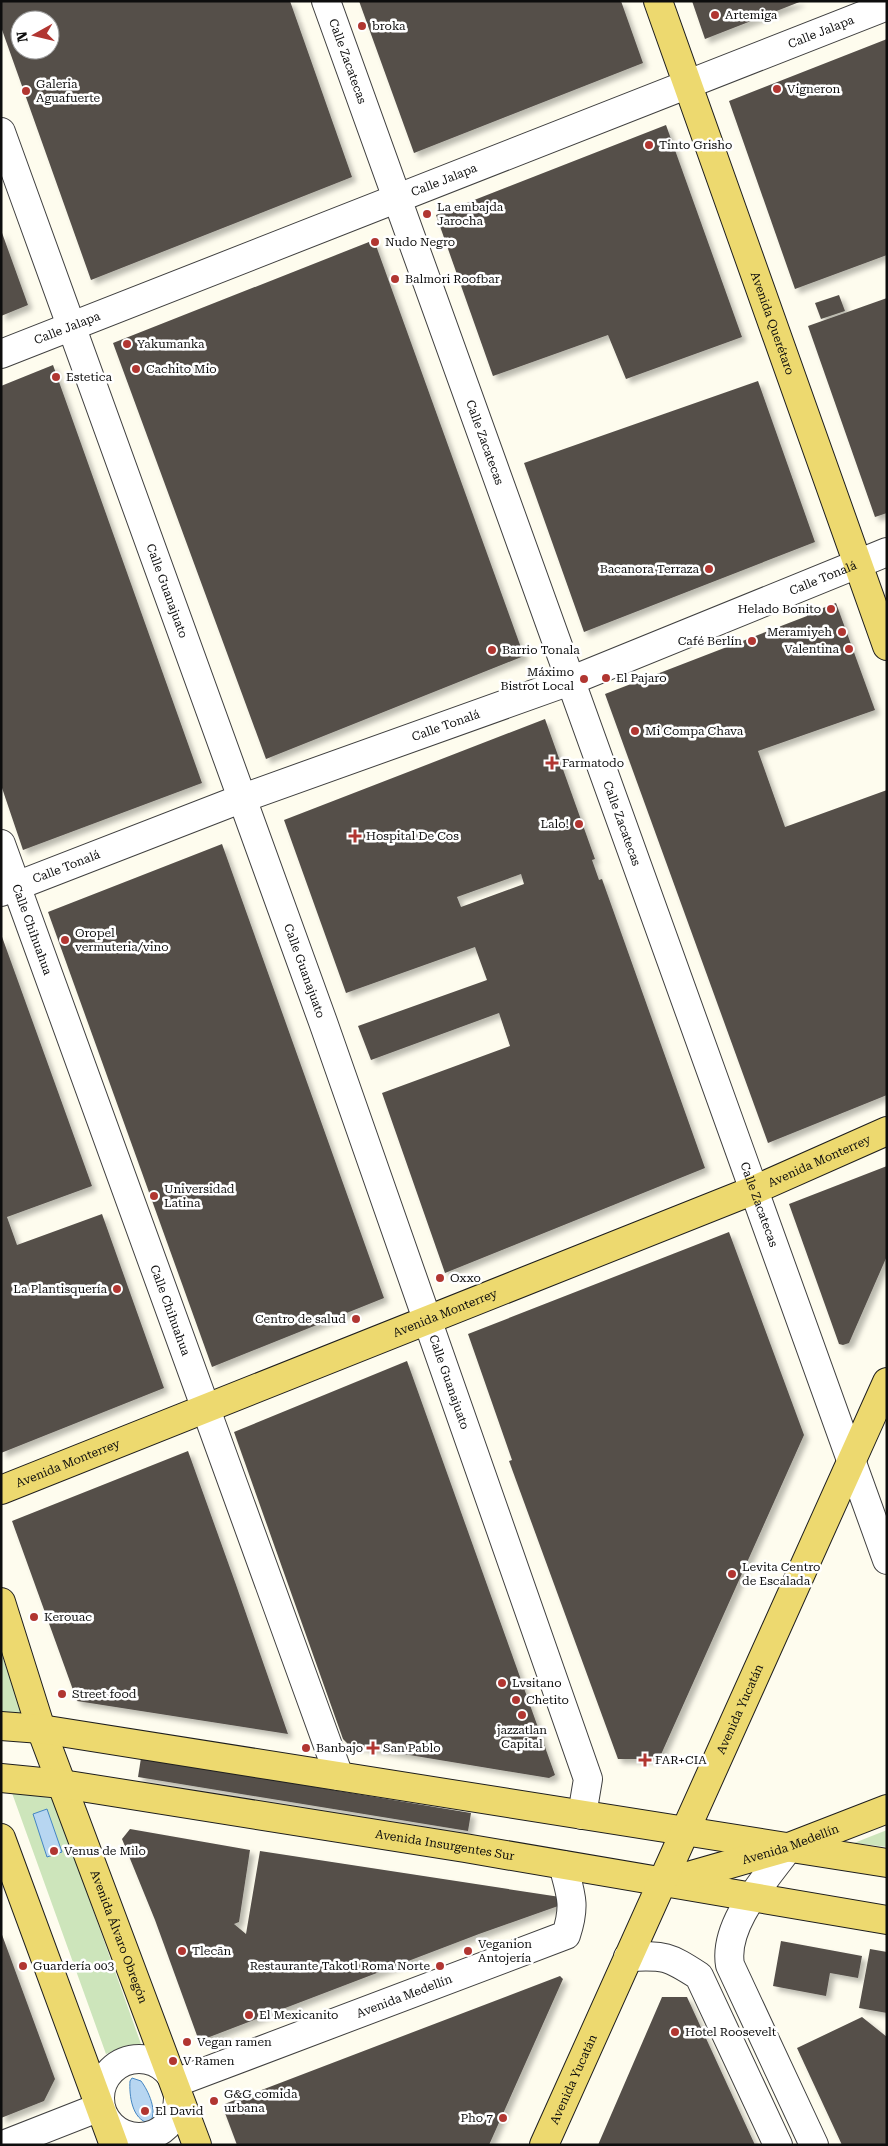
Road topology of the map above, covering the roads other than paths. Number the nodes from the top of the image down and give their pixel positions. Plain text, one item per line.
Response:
1 (326, 1) edge
2 (658, 1) edge
3 (887, 6) edge
4 (687, 83) junction
5 (1, 132) edge
6 (398, 199) junction
7 (73, 326) junction
8 (1, 354) edge
9 (887, 552) edge
10 (857, 564) junction
11 (887, 646) edge
12 (570, 681) junction
13 (243, 798) junction
14 (1, 844) edge
15 (9, 889) edge
16 (887, 1131) edge
17 (754, 1190) junction
18 (429, 1320) junction
19 (887, 1382) edge
20 (204, 1408) junction
21 (851, 1461) junction
22 (1, 1490) edge
23 (887, 1560) edge
24 (1, 1602) edge
25 (1, 1726) edge
26 (41, 1729) junction
27 (339, 1776) junction
28 (1, 1778) edge
29 (62, 1784) junction
30 (887, 1809) edge
31 (582, 1815) junction
32 (685, 1831) junction
33 (1, 1838) edge
34 (789, 1847) junction
35 (887, 1863) edge
36 (563, 1865) junction
37 (662, 1883) junction
38 (753, 1898) junction
39 (887, 1920) edge
40 (628, 1957) junction
41 (175, 2083) junction
42 (100, 2106) junction
43 (3, 2145) edge
44 (114, 2145) edge
45 (197, 2145) edge
46 (544, 2145) edge
47 (778, 2145) edge
48 (814, 2145) edge

1 - 6 street, Calle Zacatecas
2 - 4 main road, Avenida Querétaro
3 - 4 street, Calle Jalapa
4 - 6 street, Calle Jalapa
4 - 10 main road, Avenida Querétaro
5 - 7 street, Calle Guanajuato
6 - 7 street, Calle Jalapa
6 - 12 street, Calle Zacatecas
7 - 8 street, Calle Jalapa
7 - 13 street, Calle Guanajuato
9 - 10 street, Calle Tonalá
10 - 11 main road, Avenida Querétaro
10 - 12 street, Calle Tonalá
12 - 13 street, Calle Tonalá
12 - 17 street, Calle Zacatecas
13 - 15 street, Calle Tonalá
13 - 18 street, Calle Guanajuato
14 - 15 street, Calle Chihuahua
15 - 20 street, Calle Chihuahua
16 - 17 main road, Avenida Monterrey
17 - 18 main road, Avenida Monterrey
17 - 21 street, Calle Zacatecas
18 - 20 main road, Avenida Monterrey
18 - 31 street, Calle Guanajuato
19 - 21 main road, Avenida Yucatán
20 - 22 main road, Avenida Monterrey
20 - 27 street, Calle Chihuahua
21 - 23 street, Calle Zacatecas
21 - 32 main road, Avenida Yucatán
24 - 26 main road, Avenida Álvaro Obregón
25 - 26 main road
26 - 27 main road
26 - 29 main road, Avenida Álvaro Obregón
27 - 31 main road
28 - 29 main road, Avenida Insurgentes Sur
29 - 36 main road, Avenida Insurgentes Sur
29 - 41 main road, Avenida Álvaro Obregón
30 - 34 main road, Avenida Medellín
31 - 32 main road
32 - 34 main road
32 - 37 main road, Avenida Yucatán
33 - 42 main road
34 - 35 main road
34 - 37 main road, Avenida Medellín
34 - 38 street
36 - 37 main road, Avenida Insurgentes Sur
36 - 41 street, Avenida Medellín
37 - 38 main road, Avenida Insurgentes Sur
37 - 40 main road, Avenida Yucatán
38 - 39 main road, Avenida Insurgentes Sur
38 - 48 street
40 - 46 main road, Avenida Yucatán
40 - 47 street
41 - 42 street
41 - 42 street
41 - 45 main road, Avenida Álvaro Obregón
42 - 43 street
42 - 44 main road

